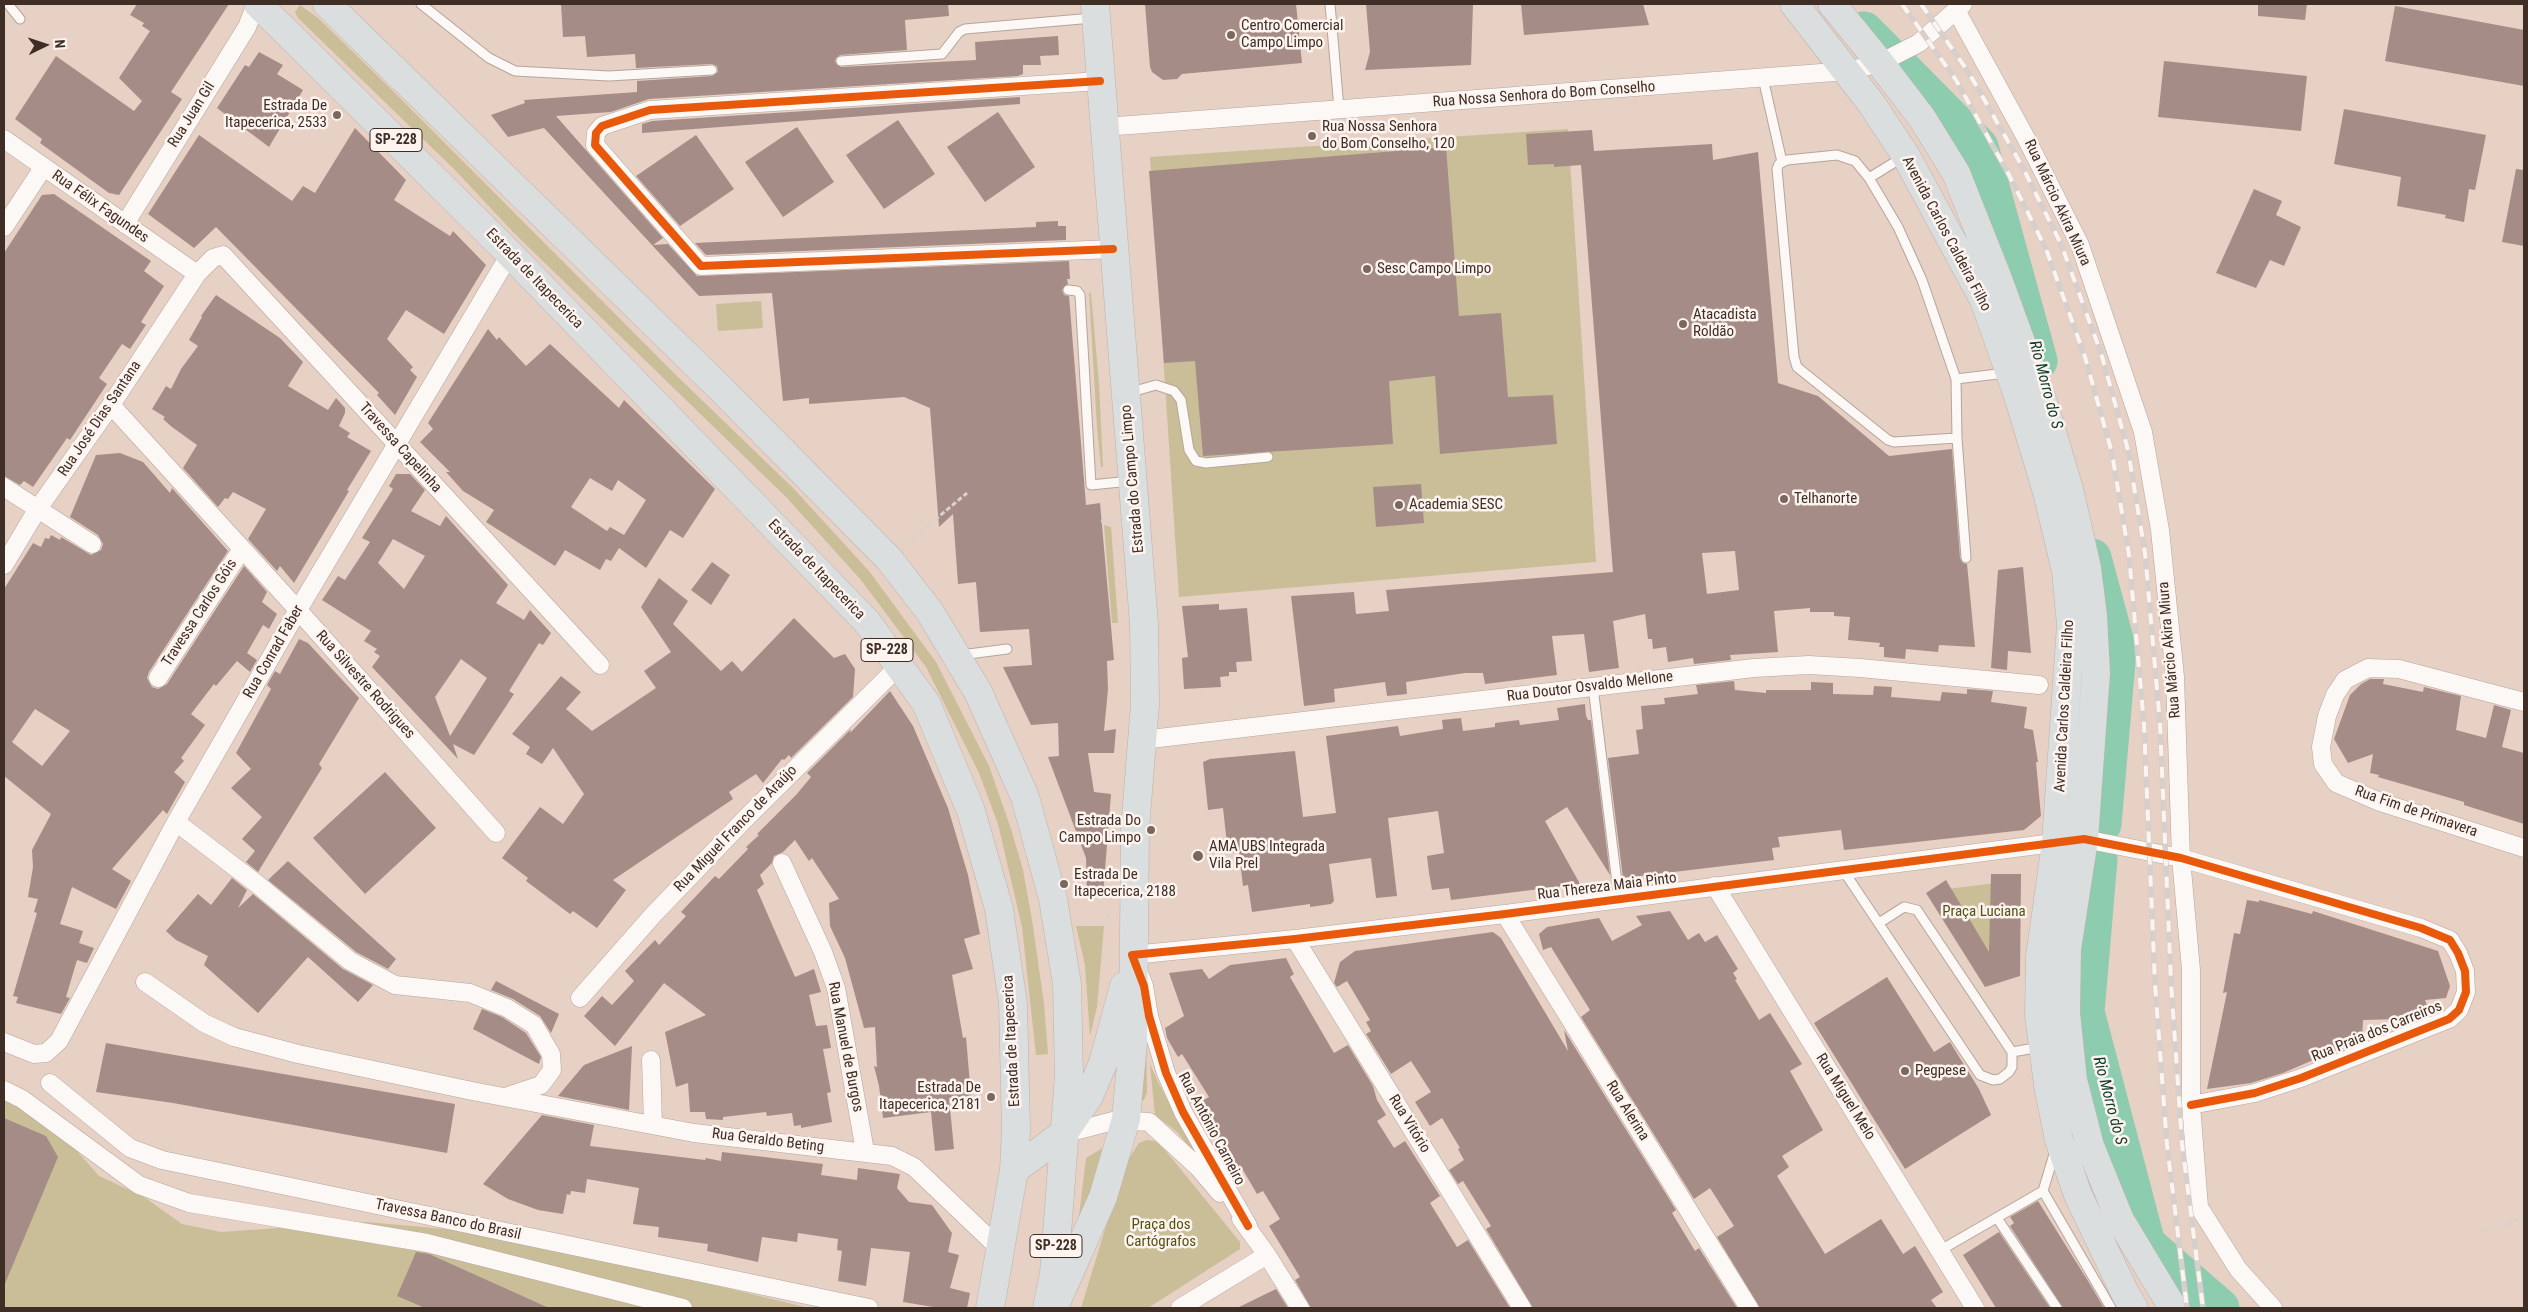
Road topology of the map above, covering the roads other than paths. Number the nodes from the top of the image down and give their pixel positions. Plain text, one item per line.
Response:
1 (8, 4) edge
2 (257, 4) edge
3 (327, 4) edge
4 (422, 4) edge
5 (1330, 4) edge
6 (1794, 4) edge
7 (1832, 4) edge
8 (1960, 7) edge
9 (1095, 11) edge
10 (20, 19) dead end
11 (842, 61) dead end
12 (1880, 62) junction
13 (712, 70) dead end
14 (1848, 71) junction
15 (1763, 78) junction
16 (1100, 81) junction
17 (1339, 109) junction
18 (1104, 127) junction
19 (4, 139) edge
20 (1906, 156) junction
21 (1782, 162) junction
22 (43, 168) junction
23 (1869, 178) junction
24 (125, 224) junction
25 (4, 227) edge
26 (1113, 249) junction
27 (510, 254) junction
28 (198, 274) junction
29 (1068, 290) dead end
30 (2020, 370) junction
31 (1956, 379) junction
32 (1125, 393) junction
33 (111, 405) junction
34 (1957, 438) junction
35 (396, 443) junction
36 (1268, 457) dead end
37 (1133, 481) junction
38 (4, 488) edge
39 (37, 510) junction
40 (92, 544) dead end
41 (242, 549) junction
42 (1966, 558) dead end
43 (4, 566) edge
44 (298, 610) junction
45 (1007, 650) dead end
46 (958, 656) junction
47 (600, 665) dead end
48 (899, 666) junction
49 (158, 678) dead end
50 (2039, 685) dead end
51 (1593, 687) junction
52 (2524, 702) edge
53 (1142, 740) junction
54 (176, 822) junction
55 (496, 833) dead end
56 (2084, 839) junction
57 (2056, 843) junction
58 (2524, 848) edge
59 (2181, 858) junction
60 (782, 863) dead end
61 (1843, 870) junction
62 (1715, 886) junction
63 (1619, 899) junction
64 (1504, 914) junction
65 (1879, 923) junction
66 (1295, 939) junction
67 (1132, 955) junction
68 (145, 982) dead end
69 (580, 998) dead end
70 (4, 1042) edge
71 (2056, 1045) junction
72 (2012, 1052) junction
73 (651, 1060) dead end
74 (50, 1083) dead end
75 (4, 1090) edge
76 (503, 1097) junction
77 (2191, 1105) junction
78 (1126, 1119) junction
79 (653, 1125) junction
80 (1064, 1134) junction
81 (2073, 1136) junction
82 (865, 1151) junction
83 (1014, 1170) junction
84 (2043, 1191) junction
85 (1997, 1218) junction
86 (1248, 1226) junction
87 (1000, 1250) junction
88 (1939, 1251) junction
89 (1267, 1255) junction
90 (683, 1308) edge
91 (869, 1308) edge
92 (990, 1308) edge
93 (1046, 1308) edge
94 (1053, 1308) edge
95 (1180, 1308) edge
96 (1300, 1308) edge
97 (1522, 1308) edge
98 (1749, 1308) edge
99 (1974, 1308) edge
100 (2057, 1308) edge
101 (2111, 1308) edge
102 (2134, 1308) edge
103 (2173, 1308) edge
104 (2272, 1308) edge

1 - 10 lane
2 - 24 street, Rua Juan Gil
2 - 27 main road, Estrada de Itapecerica / SP-228
3 - 46 main road, SP-228
4 - 13 lane
5 - 17 lane
6 - 14 main road, Avenida Carlos Caldeira Filho
7 - 12 main road, Avenida Carlos Caldeira Filho
8 - 12 street, Rua Nossa Senhora do Bom Conselho
8 - 59 street, Rua Márcio Akira Miura
9 - 11 lane
9 - 16 main road, Estrada do Campo Limpo
12 - 14 street, Rua Nossa Senhora do Bom Conselho
12 - 30 main road, Avenida Carlos Caldeira Filho
14 - 15 street, Rua Nossa Senhora do Bom Conselho
14 - 20 main road, Avenida Carlos Caldeira Filho
15 - 17 street, Rua Nossa Senhora do Bom Conselho
15 - 21 lane
16 - 18 main road, Estrada do Campo Limpo
16 - 26 street
17 - 18 street, Rua Nossa Senhora do Bom Conselho
18 - 26 main road, Estrada do Campo Limpo
19 - 22 street, Rua Félix Fagundes
20 - 23 lane
20 - 30 main road, Avenida Carlos Caldeira Filho
21 - 23 lane
21 - 34 lane
22 - 24 street, Rua Félix Fagundes
22 - 25 street
23 - 31 lane
24 - 28 street, Rua Félix Fagundes
26 - 32 main road, Estrada do Campo Limpo
27 - 35 street, Rua Conrad Faber
27 - 48 main road, Estrada de Itapecerica / SP-228
28 - 33 street, Rua José Dias Santana
28 - 35 street, Travessa Capelinha
29 - 37 lane
30 - 31 lane
30 - 56 main road, Avenida Carlos Caldeira Filho
30 - 57 main road, Avenida Carlos Caldeira Filho
31 - 34 lane
32 - 36 lane
32 - 37 main road, Estrada do Campo Limpo
33 - 39 street, Rua José Dias Santana
33 - 41 street, Rua Silvestre Rodrigues
34 - 42 lane
35 - 44 street, Rua Conrad Faber
35 - 47 street, Travessa Capelinha
37 - 53 main road, Estrada do Campo Limpo
38 - 39 street
39 - 40 street
39 - 43 street, Rua José Dias Santana
41 - 44 street, Rua Silvestre Rodrigues
41 - 49 street, Travessa Carlos Góis
44 - 54 street, Rua Conrad Faber
44 - 55 street, Rua Silvestre Rodrigues
45 - 46 lane
46 - 80 main road, SP-228
48 - 69 street, Rua Miguel Franco de Araújo
48 - 83 main road, Estrada de Itapecerica / SP-228
50 - 51 street, Rua Doutor Osvaldo Mellone
51 - 53 street, Rua Doutor Osvaldo Mellone
51 - 63 lane
52 - 58 street, Rua Fim de Primavera
53 - 67 main road, Estrada do Campo Limpo
54 - 70 street, Rua Conrad Faber
54 - 76 street
56 - 57 street, Rua Thereza Maia Pinto
56 - 59 street, Rua Praia dos Carreiros
56 - 71 main road, Avenida Carlos Caldeira Filho
57 - 61 street, Rua Thereza Maia Pinto
57 - 71 main road, Avenida Carlos Caldeira Filho
59 - 77 street, Rua Márcio Akira Miura
59 - 77 street, Rua Praia dos Carreiros
60 - 82 street, Rua Manuel de Burgos
61 - 62 street, Rua Thereza Maia Pinto
61 - 65 lane
62 - 63 street, Rua Thereza Maia Pinto
62 - 88 street, Rua Miguel Melo
63 - 64 street, Rua Thereza Maia Pinto
64 - 66 street, Rua Thereza Maia Pinto
64 - 98 street, Rua Alerina
65 - 72 lane
65 - 72 lane
66 - 67 street, Rua Thereza Maia Pinto
66 - 97 street, Rua Vitório
67 - 78 main road, Estrada do Campo Limpo
67 - 80 main road, Estrada do Campo Limpo
67 - 86 street, Rua Antônio Carneiro
68 - 76 street, Rua Geraldo Beting
71 - 72 lane
71 - 81 main road, Avenida Carlos Caldeira Filho
73 - 79 street
74 - 91 street, Travessa Banco do Brasil
75 - 90 street
76 - 79 street, Rua Geraldo Beting
77 - 104 street, Rua Márcio Akira Miura
78 - 80 street, Rua Antônio Carneiro
78 - 86 street, Rua Antônio Carneiro
78 - 94 main road, Estrada do Campo Limpo
79 - 82 street, Rua Geraldo Beting
80 - 83 main road, Estrada do Campo Limpo
80 - 93 main road, SP-228
81 - 84 lane
81 - 102 main road, Avenida Carlos Caldeira Filho
81 - 103 main road, Avenida Carlos Caldeira Filho
82 - 87 street, Rua Geraldo Beting
83 - 87 main road, Estrada de Itapecerica / SP-228
84 - 85 lane
84 - 101 lane
85 - 88 lane
85 - 100 lane
86 - 89 street, Rua Antônio Carneiro
87 - 92 main road, Estrada de Itapecerica / SP-228
88 - 99 street, Rua Miguel Melo
89 - 95 street
89 - 96 street, Rua Antônio Carneiro

